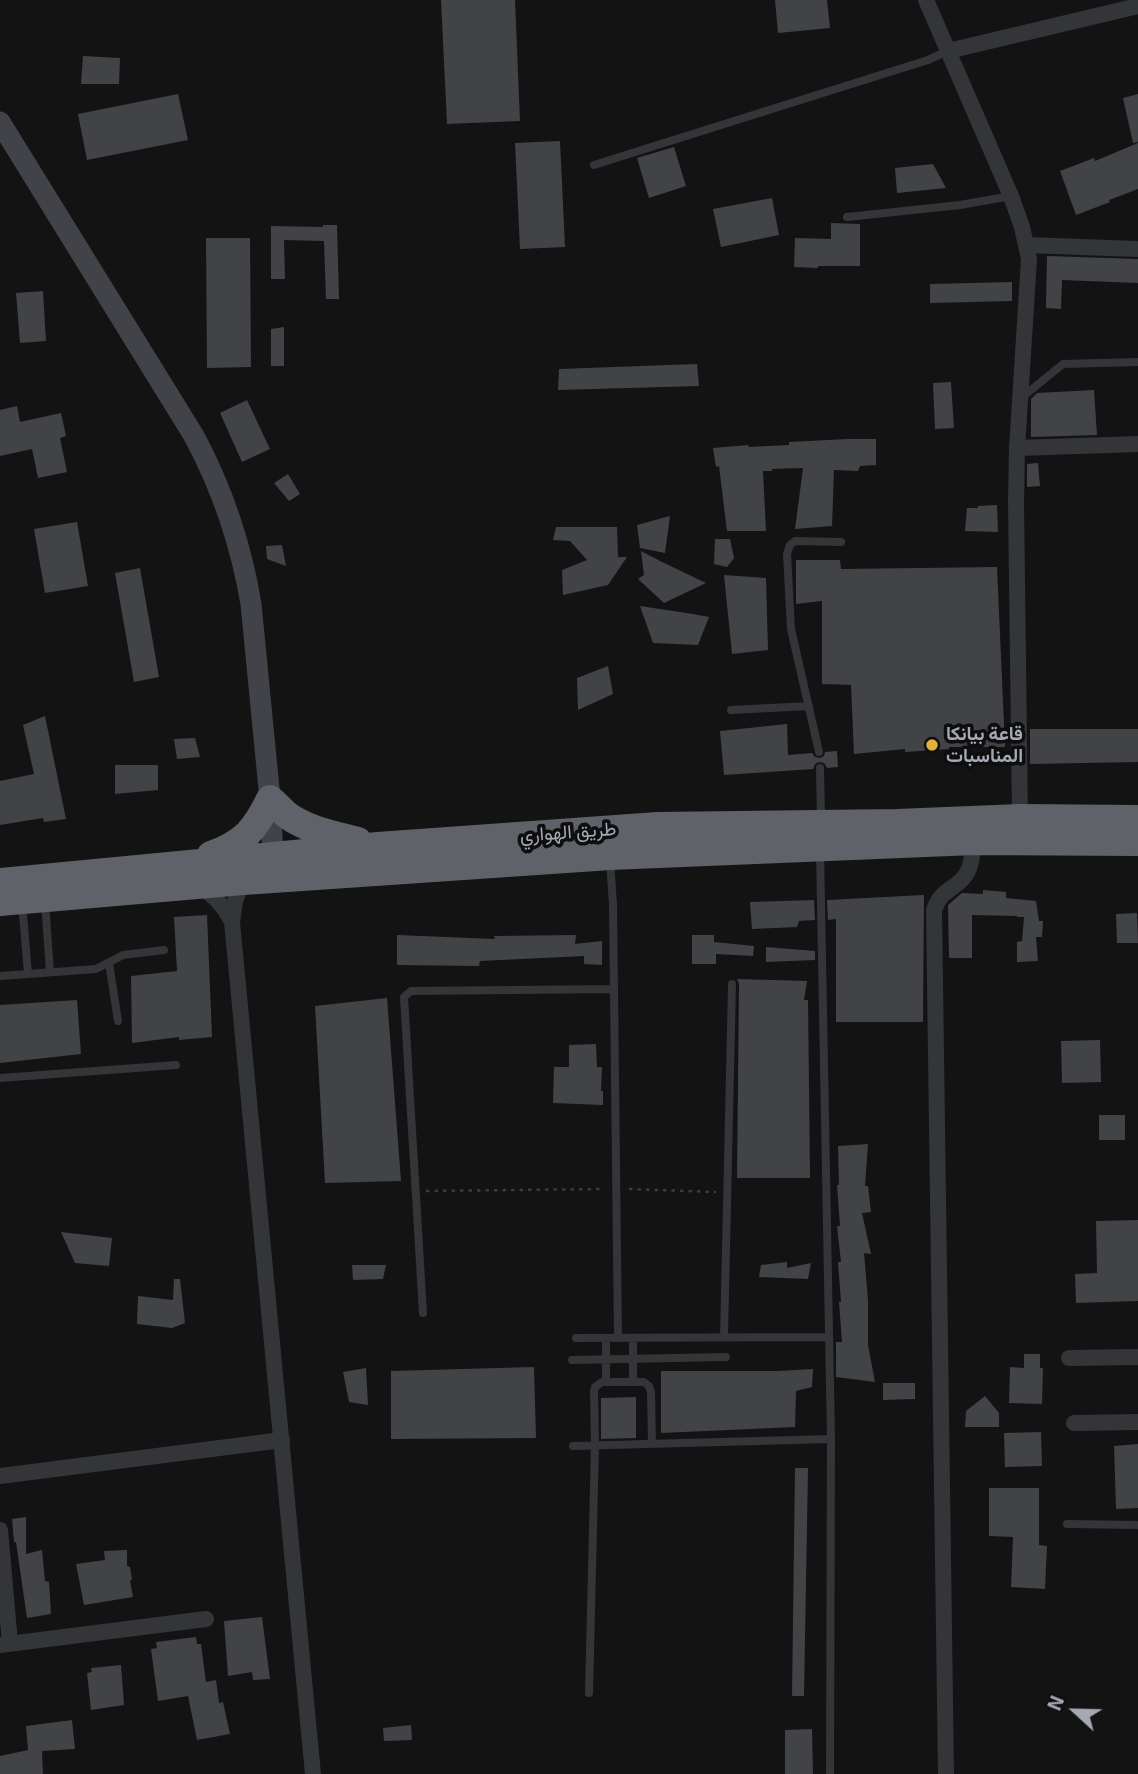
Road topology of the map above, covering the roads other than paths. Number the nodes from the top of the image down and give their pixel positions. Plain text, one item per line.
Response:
1 (926, 0) edge
2 (1138, 6) edge
3 (948, 51) junction
4 (0, 122) edge
5 (594, 165) dead end
6 (1011, 196) junction
7 (847, 217) dead end
8 (1026, 245) junction
9 (1138, 249) edge
10 (1138, 362) edge
11 (1020, 399) junction
12 (1138, 444) edge
13 (1017, 448) junction
14 (841, 542) dead end
15 (809, 706) junction
16 (731, 710) dead end
17 (819, 752) dead end
18 (820, 768) dead end
19 (270, 799) junction
20 (1020, 818) junction
21 (1138, 819) edge
22 (897, 834) junction
23 (820, 836) junction
24 (974, 841) junction
25 (1138, 842) edge
26 (378, 846) junction
27 (274, 855) junction
28 (610, 856) junction
29 (193, 874) junction
30 (243, 881) junction
31 (0, 882) edge
32 (22, 900) edge
33 (232, 922) junction
34 (164, 950) dead end
35 (109, 963) junction
36 (50, 972) junction
37 (27, 974) junction
38 (0, 976) edge
39 (732, 984) dead end
40 (614, 989) junction
41 (118, 1021) dead end
42 (176, 1065) dead end
43 (0, 1078) edge
44 (423, 1313) dead end
45 (724, 1337) junction
46 (829, 1337) junction
47 (576, 1338) dead end
48 (606, 1338) junction
49 (618, 1338) junction
50 (633, 1338) junction
51 (726, 1357) dead end
52 (1138, 1357) edge
53 (1069, 1358) dead end
54 (606, 1359) junction
55 (634, 1359) junction
56 (572, 1360) dead end
57 (606, 1382) junction
58 (633, 1382) junction
59 (1138, 1422) edge
60 (1074, 1423) dead end
61 (831, 1439) junction
62 (282, 1440) junction
63 (652, 1444) junction
64 (595, 1445) junction
65 (572, 1446) dead end
66 (0, 1476) edge
67 (1067, 1524) dead end
68 (1138, 1525) edge
69 (0, 1530) edge
70 (206, 1619) dead end
71 (5, 1644) edge
72 (589, 1693) dead end
73 (313, 1774) edge
74 (830, 1774) edge
75 (946, 1774) edge

1 - 3 street
2 - 3 street
3 - 5 lane
3 - 6 street
4 - 19 street
6 - 7 lane
6 - 8 street
8 - 9 street
8 - 11 street
10 - 11 lane
11 - 13 street
12 - 13 street
13 - 20 street
14 - 15 lane
15 - 16 lane
15 - 17 lane
18 - 23 lane
19 - 26 highway
19 - 27 street
19 - 29 highway
20 - 21 highway, طريق الهواري
20 - 22 highway, طريق الهواري
22 - 23 highway, طريق الهواري
22 - 24 highway, طريق الهواري
23 - 26 highway, طريق الهواري
23 - 28 highway, طريق الهواري
23 - 46 lane
24 - 25 highway, طريق الهواري
24 - 75 street
26 - 27 highway, طريق الهواري
27 - 29 highway, طريق الهواري
28 - 30 highway, طريق الهواري
28 - 40 lane
29 - 30 highway, طريق الهواري
29 - 31 highway, طريق الهواري
29 - 32 highway, طريق الهواري
29 - 33 street
30 - 33 street
32 - 36 lane
32 - 37 lane
33 - 62 street
34 - 35 lane
35 - 36 lane
35 - 41 lane
36 - 37 lane
37 - 38 lane
39 - 45 lane
40 - 44 lane
40 - 49 lane
42 - 43 lane
45 - 46 lane
45 - 50 lane
46 - 61 lane
47 - 48 lane
48 - 49 lane
48 - 54 lane
49 - 50 lane
50 - 55 lane
51 - 55 lane
52 - 53 street
54 - 55 lane
54 - 56 lane
54 - 57 lane
55 - 58 lane
57 - 58 lane
57 - 64 lane
58 - 63 lane
59 - 60 street
61 - 63 lane
61 - 74 lane
62 - 66 street
62 - 73 street
63 - 64 lane
64 - 65 lane
64 - 72 lane
67 - 68 lane
69 - 71 street
70 - 71 street

